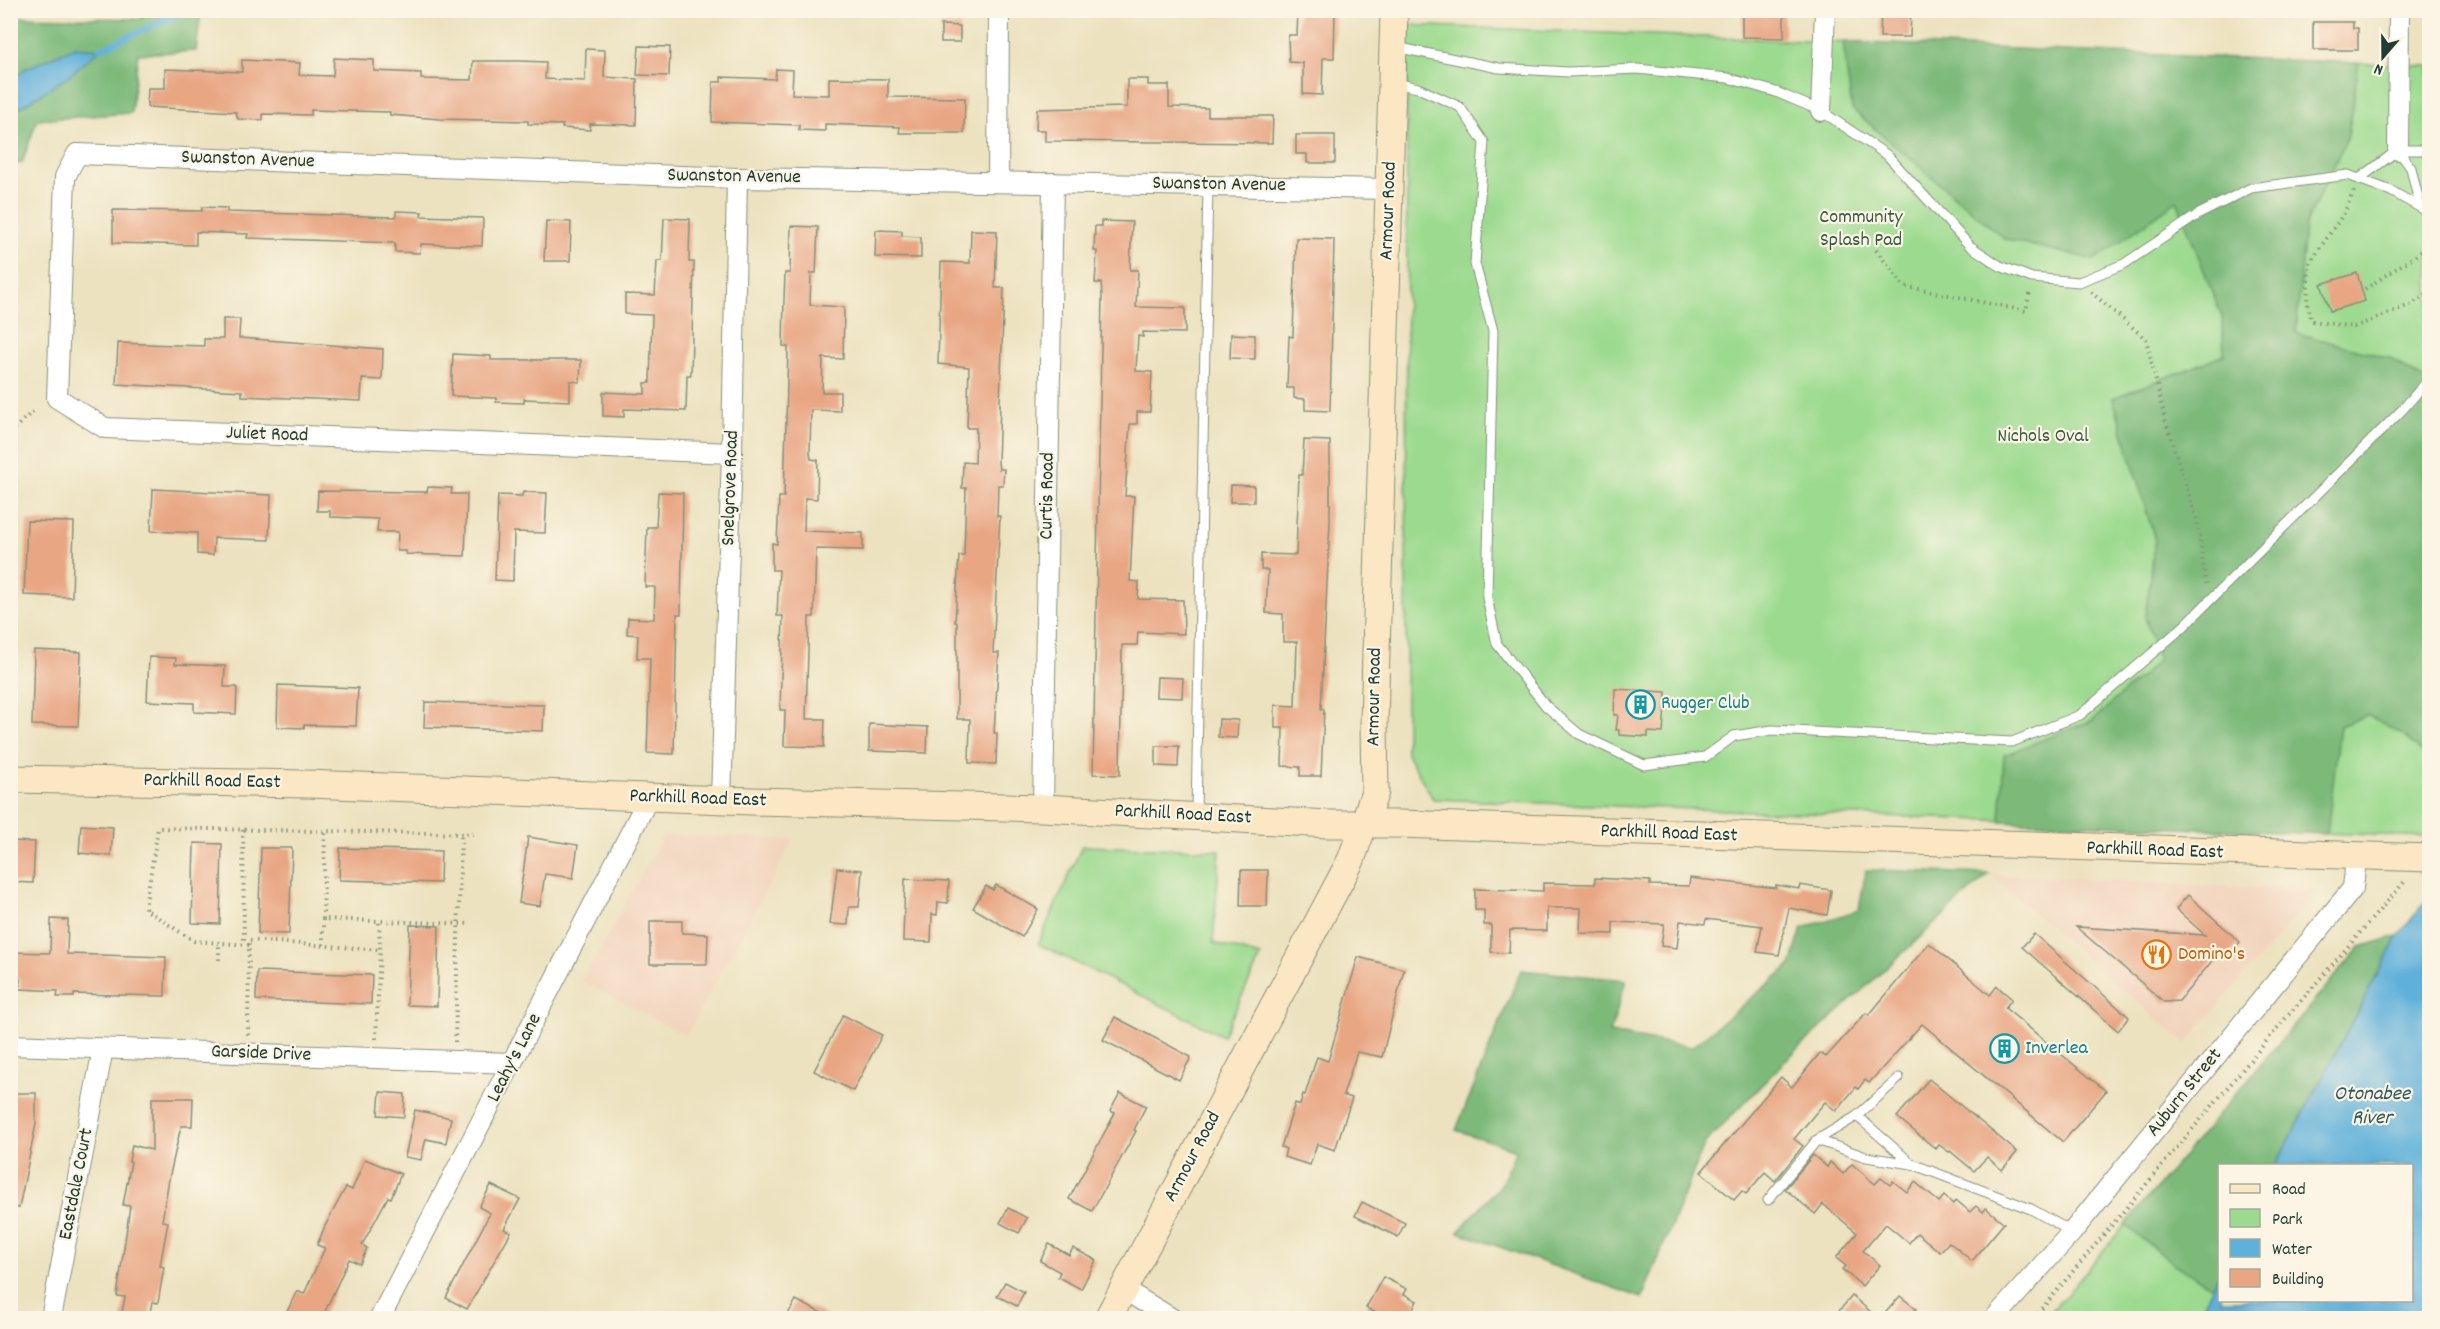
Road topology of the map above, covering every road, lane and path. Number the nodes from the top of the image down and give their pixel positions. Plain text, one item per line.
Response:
1 (999, 10) edge
2 (1394, 10) edge
3 (1825, 10) edge
4 (2399, 10) edge
5 (1393, 46) junction
6 (1392, 82) junction
7 (1821, 111) junction
8 (2398, 150) junction
9 (2430, 150) edge
10 (77, 154) joint
11 (737, 178) junction
12 (2359, 179) junction
13 (998, 182) junction
14 (1053, 183) junction
15 (1208, 185) junction
16 (1390, 189) junction
17 (2420, 206) junction
18 (2430, 213) edge
19 (2430, 246) edge
20 (1876, 250) dead end
21 (2032, 278) junction
22 (2079, 282) junction
23 (2365, 289) dead end
24 (2430, 291) edge
25 (2430, 378) edge
26 (34, 410) dead end
27 (10, 433) edge
28 (732, 453) junction
29 (2209, 601) junction
30 (10, 779) edge
31 (649, 797) junction
32 (721, 799) junction
33 (1043, 808) junction
34 (1196, 816) junction
35 (1364, 825) junction
36 (243, 830) junction
37 (325, 832) junction
38 (462, 834) junction
39 (473, 834) dead end
40 (2356, 858) junction
41 (2427, 858) edge
42 (322, 919) junction
43 (379, 921) junction
44 (458, 924) junction
45 (471, 924) dead end
46 (219, 943) junction
47 (244, 944) junction
48 (249, 945) junction
49 (323, 945) junction
50 (380, 950) junction
51 (219, 960) dead end
52 (10, 1045) edge
53 (103, 1049) junction
54 (248, 1054) junction
55 (375, 1058) junction
56 (454, 1061) junction
57 (512, 1063) junction
58 (1899, 1078) dead end
59 (1857, 1116) junction
60 (1817, 1140) junction
61 (1912, 1164) junction
62 (1768, 1200) dead end
63 (2072, 1232) junction
64 (1123, 1289) junction
65 (51, 1318) edge
66 (380, 1318) edge
67 (1108, 1318) edge
68 (1171, 1318) edge
69 (1995, 1318) edge
70 (2034, 1318) edge

1 - 13 street
2 - 5 main road, Armour Road
3 - 7 street
4 - 8 street
5 - 6 main road, Armour Road
5 - 7 lane
6 - 16 main road, Armour Road
6 - 29 lane
7 - 21 lane
8 - 9 lane
8 - 12 lane
8 - 17 lane
10 - 11 street, Swanston Avenue
10 - 28 street, Juliet Road
11 - 13 street, Swanston Avenue
11 - 28 street, Snelgrove Road
12 - 17 lane
12 - 22 lane
12 - 24 path
13 - 14 street, Swanston Avenue
14 - 15 street, Swanston Avenue
14 - 33 street, Curtis Road
15 - 16 street, Swanston Avenue
15 - 34 lane
16 - 35 main road, Armour Road
17 - 18 lane
19 - 23 path
20 - 21 path
21 - 22 lane
22 - 29 path
25 - 29 lane
26 - 27 path
28 - 32 street, Snelgrove Road
30 - 31 main road, Parkhill Road East
31 - 32 main road, Parkhill Road East
31 - 57 street, Leahy's Lane
32 - 33 main road, Parkhill Road East
33 - 34 main road, Parkhill Road East
34 - 35 main road, Parkhill Road East
35 - 40 main road, Parkhill Road East
35 - 64 main road, Armour Road
36 - 37 path
36 - 46 path
36 - 47 path
37 - 38 path
37 - 42 path
38 - 39 path
38 - 44 path
40 - 41 main road, Parkhill Road East
40 - 63 street, Auburn Street
41 - 70 path
42 - 43 path
42 - 49 path
43 - 44 path
43 - 50 path
44 - 45 path
44 - 56 path
46 - 47 path
46 - 51 path
47 - 48 path
48 - 49 path
48 - 54 path
49 - 50 path
50 - 55 path
52 - 53 street, Garside Drive
53 - 54 street, Garside Drive
53 - 65 street, Eastdale Court
54 - 55 street, Garside Drive
55 - 56 street, Garside Drive
56 - 57 street, Garside Drive
57 - 66 street, Leahy's Lane
58 - 59 lane
59 - 60 lane
59 - 61 lane
60 - 61 lane
60 - 62 lane
61 - 63 lane
63 - 69 street, Auburn Street
64 - 67 main road, Armour Road
64 - 68 street

